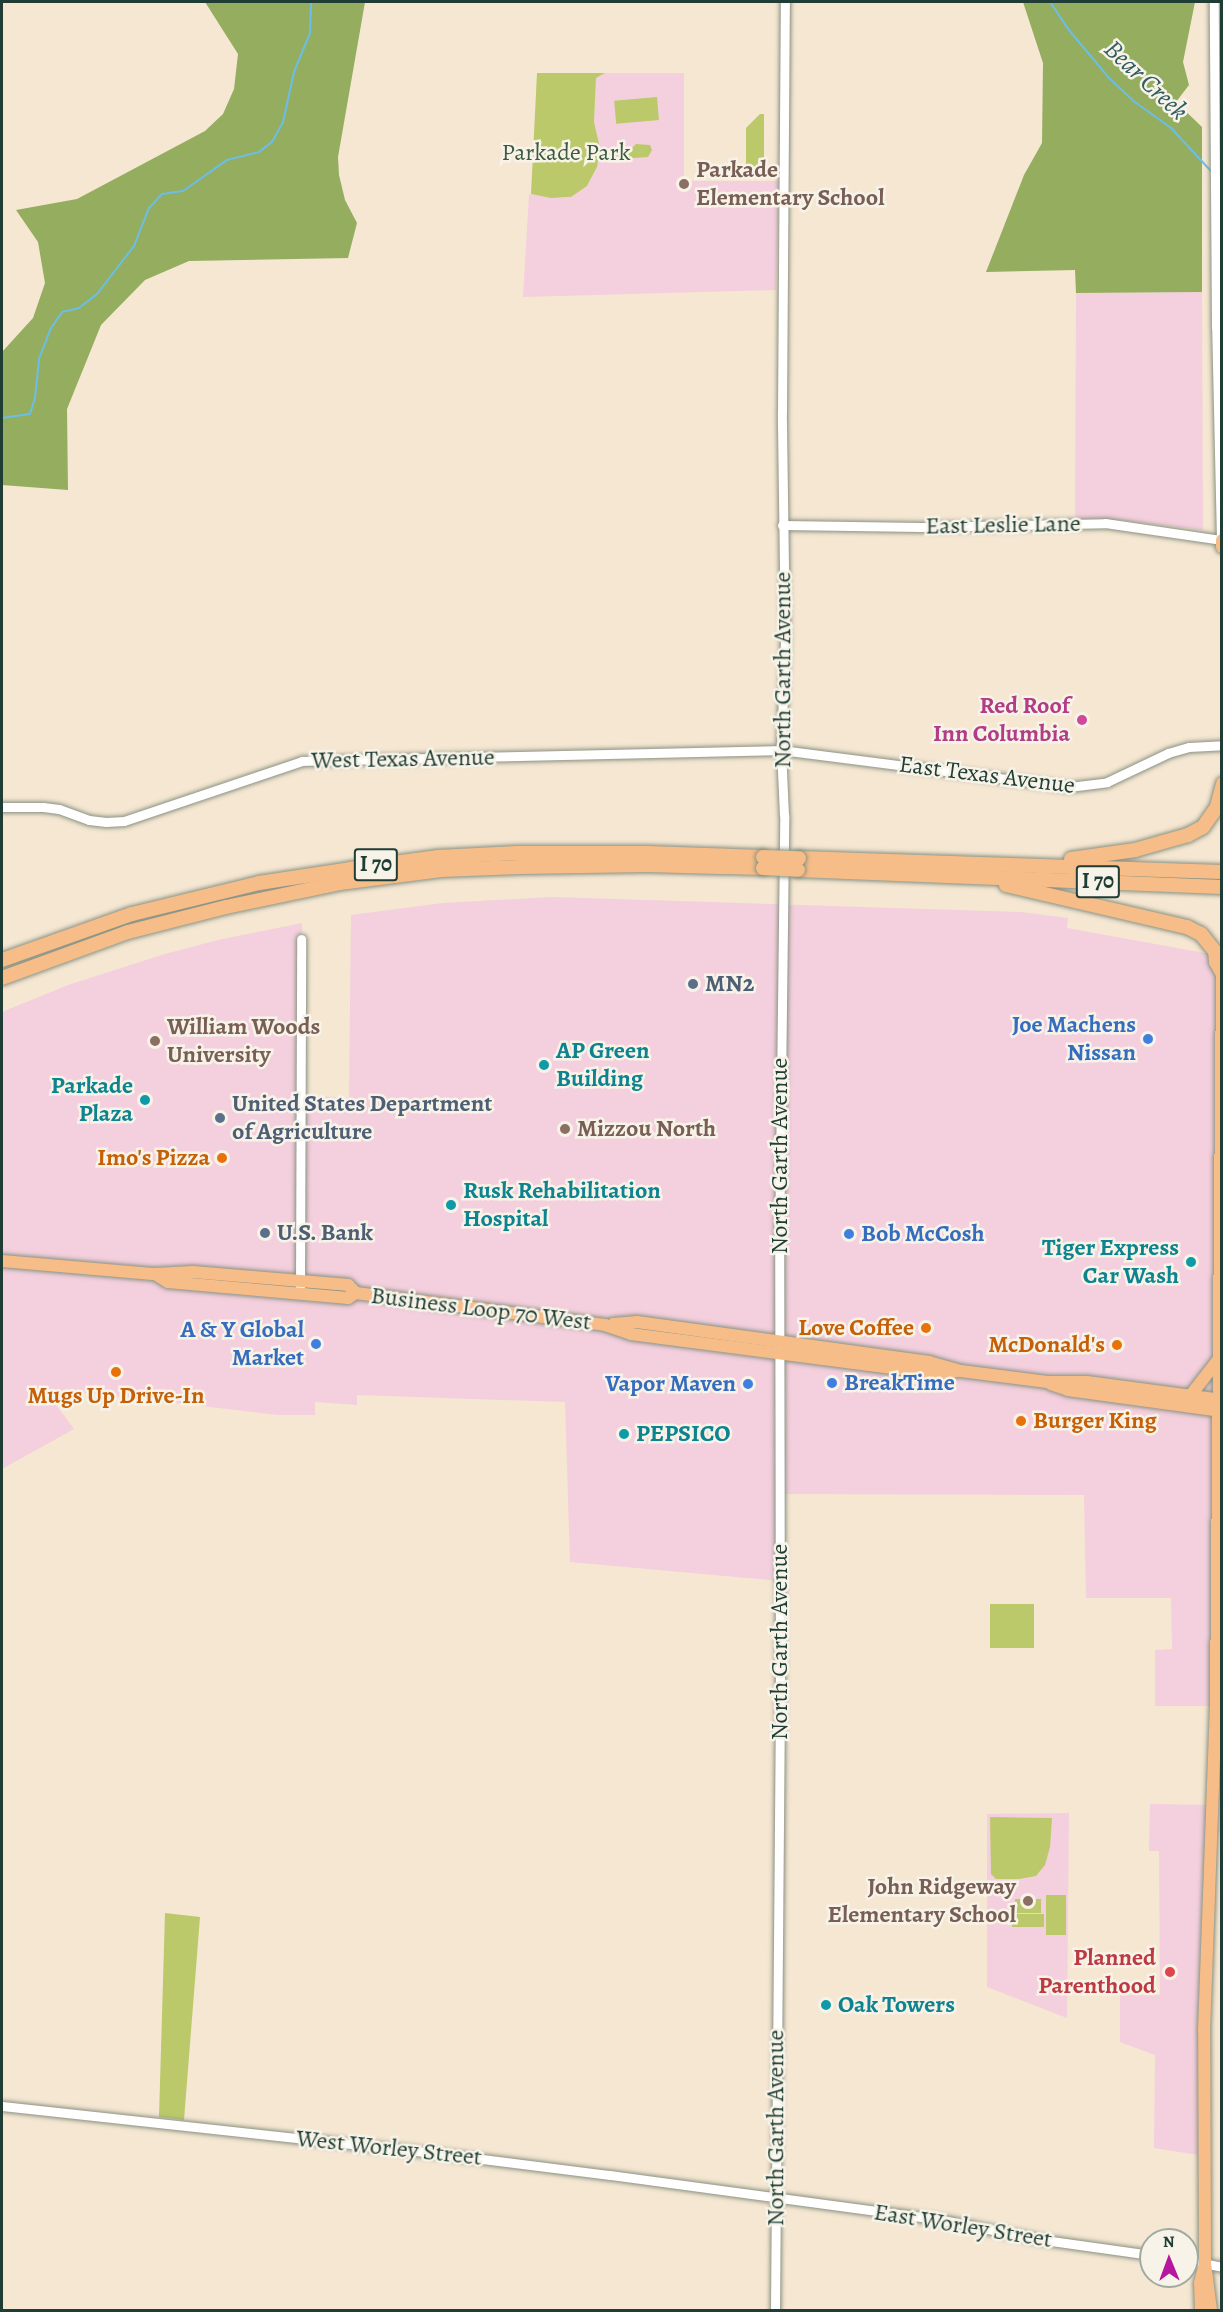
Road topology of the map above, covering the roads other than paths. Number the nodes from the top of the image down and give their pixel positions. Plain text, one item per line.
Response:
1 (785, 2) edge
2 (1214, 2) edge
3 (782, 525) junction
4 (1221, 540) edge
5 (1221, 547) edge
6 (1221, 746) edge
7 (782, 750) junction
8 (1221, 783) edge
9 (2, 807) edge
10 (1215, 810) joint
11 (763, 863) junction
12 (799, 864) junction
13 (1000, 864) junction
14 (1221, 872) edge
15 (974, 878) junction
16 (1221, 887) edge
17 (301, 939) dead end
18 (1214, 950) joint
19 (2, 960) edge
20 (1221, 972) edge
21 (3, 977) edge
22 (2, 1261) edge
23 (300, 1286) junction
24 (779, 1347) junction
25 (1218, 1359) junction
26 (1047, 1382) junction
27 (1190, 1396) junction
28 (1220, 1405) edge
29 (1220, 1453) edge
30 (2, 2106) edge
31 (776, 2197) junction
32 (1139, 2253) edge
33 (1199, 2262) edge
34 (1205, 2263) junction
35 (1221, 2267) edge
36 (775, 2310) edge
37 (1201, 2310) edge
38 (1210, 2310) edge

1 - 3 street, North Garth Avenue
2 - 4 street
3 - 4 street, East Leslie Lane
3 - 7 street, North Garth Avenue
4 - 5 main road
6 - 7 street, East Texas Avenue
7 - 9 street, West Texas Avenue
7 - 24 street, North Garth Avenue
8 - 10 main road
10 - 13 highway
11 - 12 highway, I 70, bridge
11 - 19 highway, I 70
11 - 21 highway, I 70
12 - 13 highway, I 70
12 - 15 highway, I 70
13 - 14 highway, I 70
15 - 16 highway, I 70
15 - 18 highway
17 - 23 street
18 - 20 main road
20 - 25 main road
22 - 23 main road, Business Loop 70 West
23 - 24 main road, Business Loop 70 West
24 - 26 main road, Business Loop 70 West
24 - 31 street, North Garth Avenue
25 - 27 main road
25 - 28 main road
26 - 27 main road
26 - 28 main road
27 - 28 main road
28 - 29 main road
29 - 34 main road
30 - 31 street, West Worley Street
31 - 32 street, East Worley Street
31 - 36 street, North Garth Avenue
33 - 34 street
34 - 35 street
34 - 37 main road
34 - 38 main road

